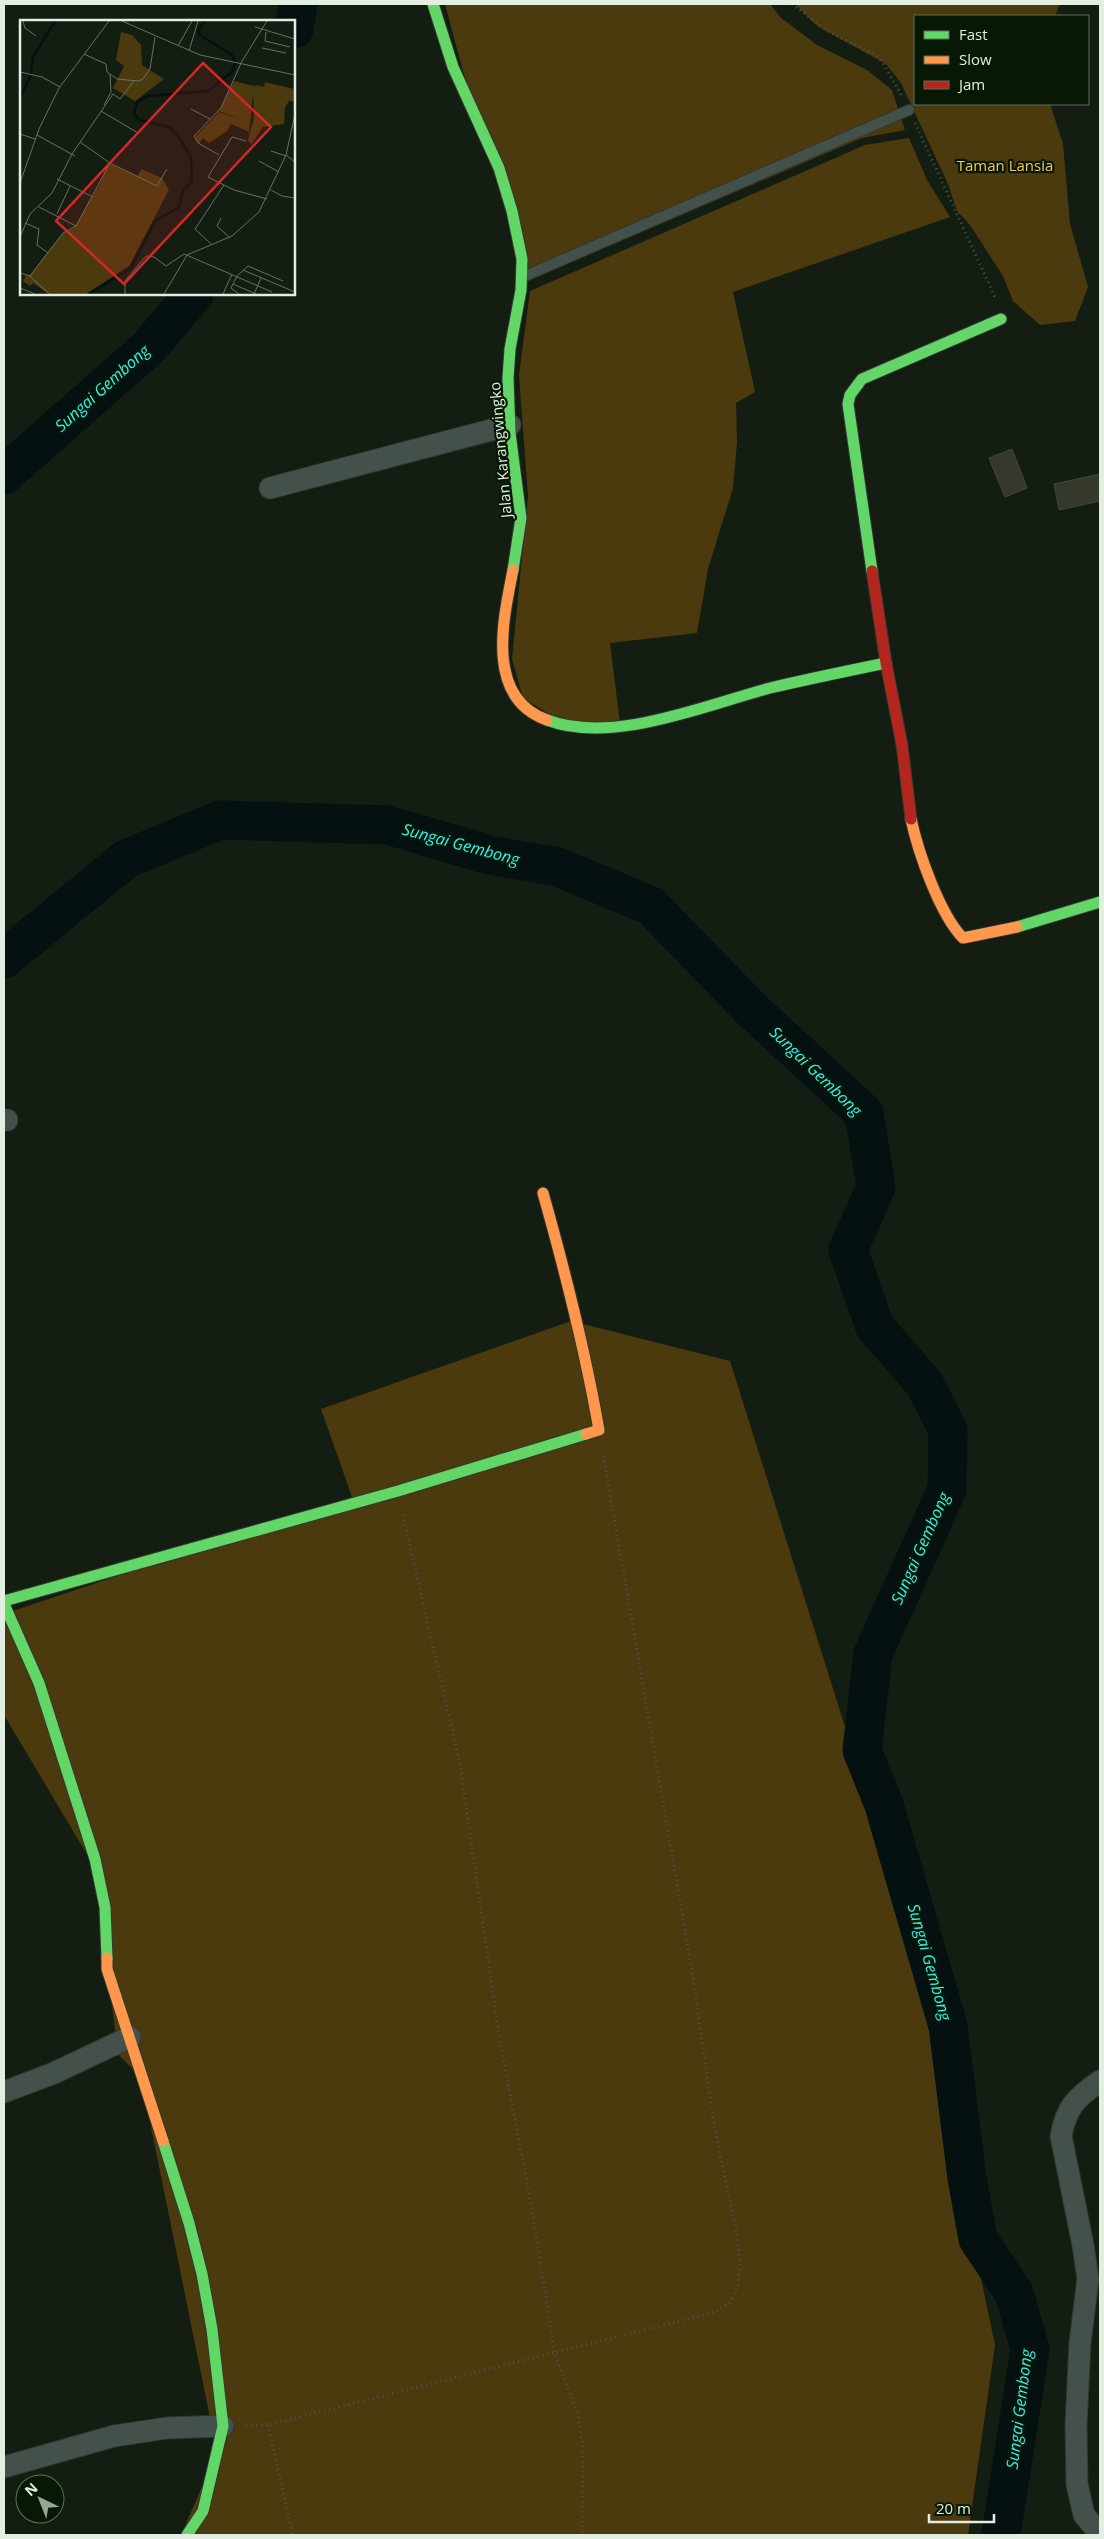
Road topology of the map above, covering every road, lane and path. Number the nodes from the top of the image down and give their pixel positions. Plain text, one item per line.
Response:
1 (433, 4) edge
2 (792, 4) edge
3 (909, 110) junction
4 (521, 277) junction
5 (1001, 319) joint
6 (510, 425) junction
7 (270, 488) dead end
8 (886, 663) junction
9 (1100, 902) edge
10 (543, 1193) dead end
11 (599, 1430) junction
12 (398, 1491) junction
13 (4, 1603) edge
14 (130, 2038) junction
15 (1100, 2080) edge
16 (4, 2092) edge
17 (554, 2354) junction
18 (268, 2425) junction
19 (223, 2426) junction
20 (4, 2467) edge
21 (1100, 2534) edge
22 (187, 2535) edge
23 (293, 2535) edge
24 (582, 2535) edge

1 - 4 street, Jalan Karangwingko
2 - 3 path
3 - 4 lane
3 - 5 path
4 - 6 street, Jalan Karangwingko
5 - 8 street
6 - 7 street
6 - 8 street, Jalan Karangwingko
8 - 9 street
10 - 11 street
11 - 12 street
11 - 17 path
12 - 13 street
12 - 17 path
13 - 14 street
14 - 16 street
14 - 19 street
15 - 21 street
17 - 18 path
17 - 24 path
18 - 19 path
18 - 23 path
19 - 20 street
19 - 22 street

